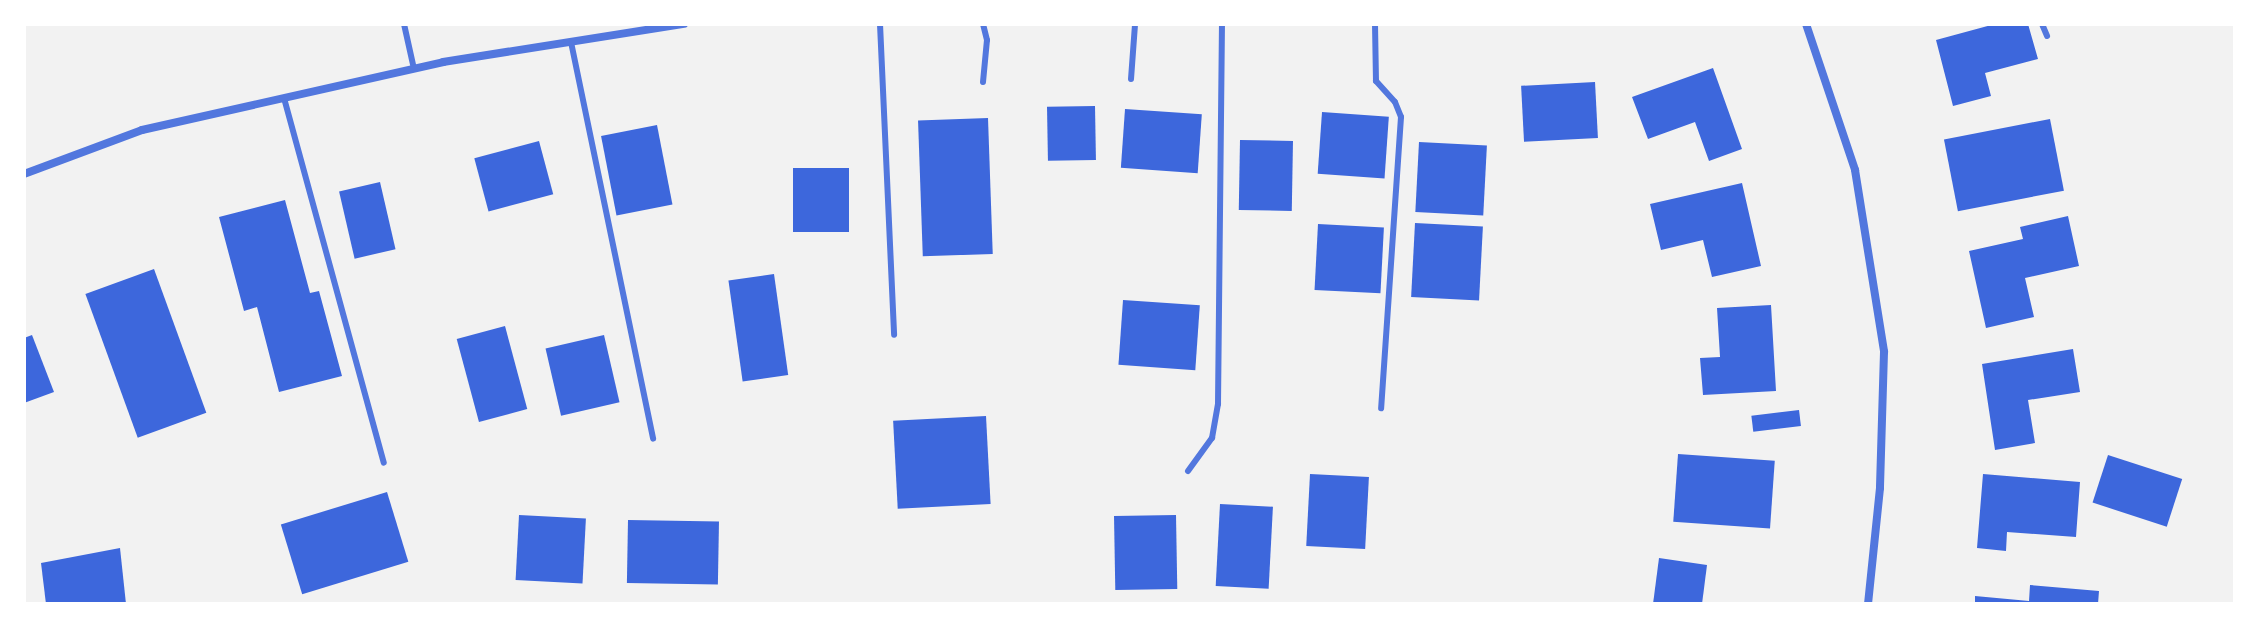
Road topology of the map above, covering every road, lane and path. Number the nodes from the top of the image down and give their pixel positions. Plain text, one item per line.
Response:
1 (404, 24) edge
2 (684, 24) edge
3 (880, 24) edge
4 (983, 24) edge
5 (1135, 24) edge
6 (1222, 24) edge
7 (1375, 24) edge
8 (1806, 24) edge
9 (2042, 24) edge
10 (2047, 36) dead end
11 (571, 42) junction
12 (414, 69) junction
13 (1131, 79) dead end
14 (983, 82) dead end
15 (284, 98) junction
16 (24, 174) edge
17 (894, 335) dead end
18 (1381, 408) dead end
19 (653, 439) dead end
20 (384, 463) dead end
21 (1188, 471) dead end
22 (1868, 604) edge

1 - 12 lane
2 - 11 street
3 - 17 lane
4 - 14 lane
5 - 13 lane
6 - 21 lane
7 - 18 lane
8 - 22 street
9 - 10 lane
11 - 12 street
11 - 19 lane
12 - 15 street
15 - 16 street
15 - 20 lane

